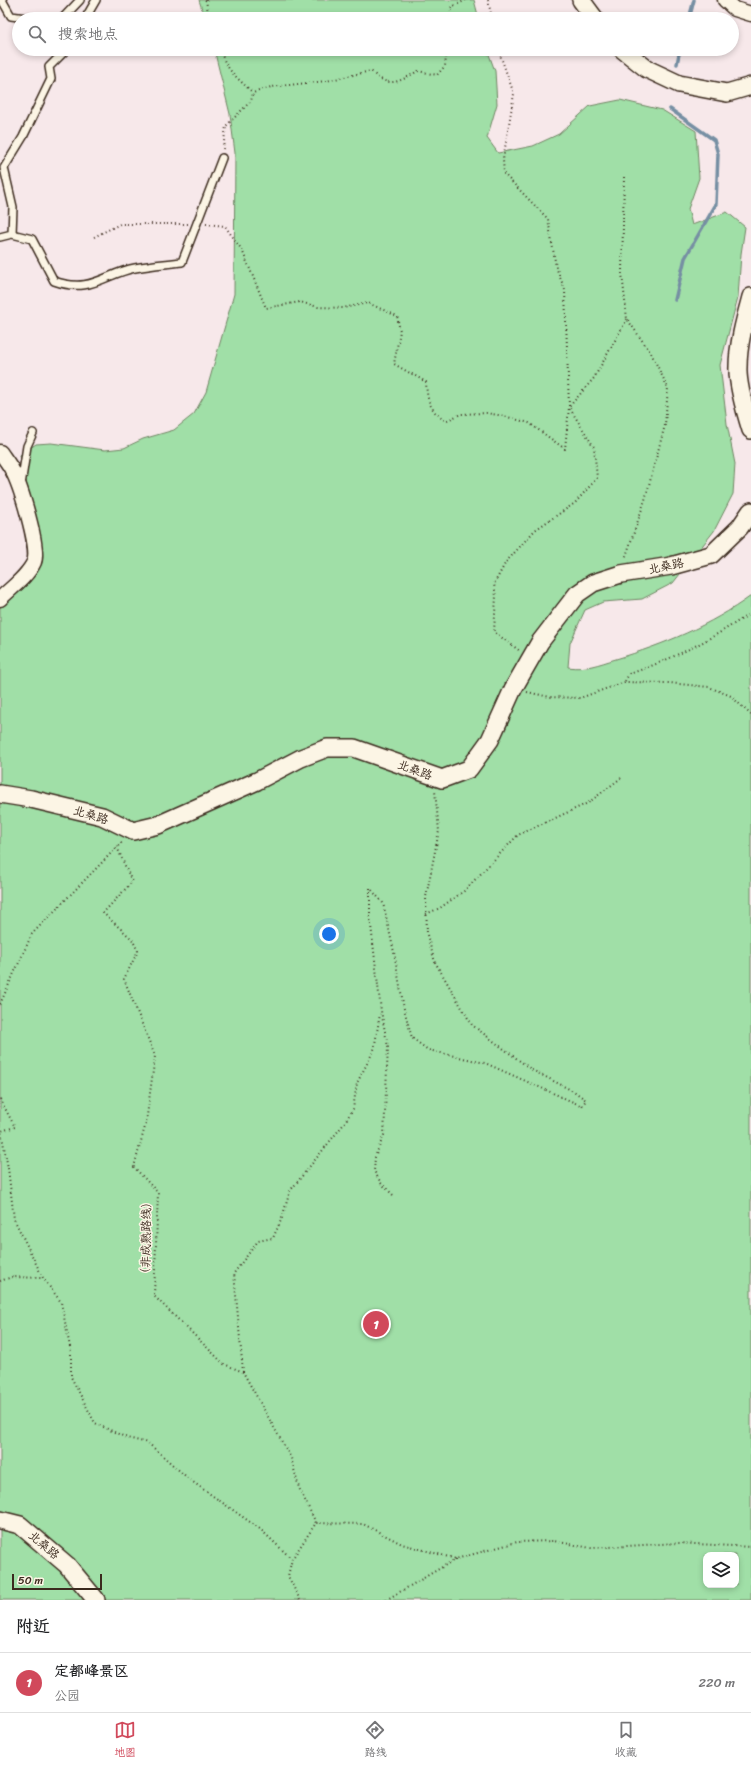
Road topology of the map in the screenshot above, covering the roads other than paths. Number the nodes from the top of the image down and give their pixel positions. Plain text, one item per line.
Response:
1 (2, 0) edge
2 (80, 0) edge
3 (96, 0) edge
4 (581, 0) edge
5 (725, 0) edge
6 (69, 12) edge
7 (89, 12) edge
8 (590, 12) edge
9 (751, 14) edge
10 (12, 16) edge
11 (60, 56) edge
12 (631, 56) edge
13 (751, 86) edge
14 (222, 158) road end
15 (12, 234) junction
16 (0, 237) edge
17 (751, 297) edge
18 (751, 430) edge
19 (33, 433) dead end
20 (0, 452) edge
21 (20, 492) junction
22 (751, 511) edge
23 (0, 599) edge
24 (0, 794) edge
25 (0, 1520) edge
26 (96, 1600) edge

1 - 10 lane
2 - 6 lane
3 - 7 lane
4 - 8 street
5 - 9 street
11 - 15 lane
12 - 13 street
14 - 15 lane
15 - 16 lane
17 - 18 street
19 - 21 lane
20 - 21 street
21 - 23 street
22 - 24 street, 北桑路
25 - 26 street, 北桑路

